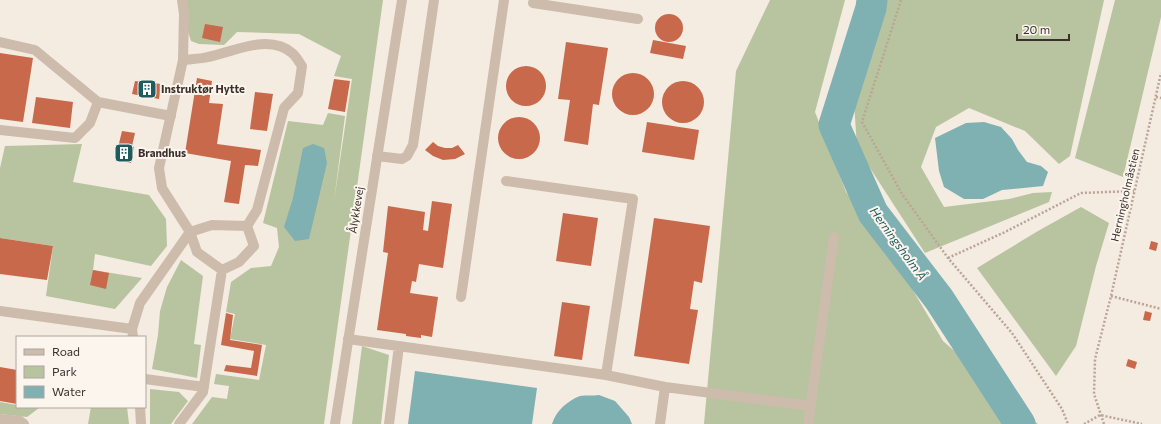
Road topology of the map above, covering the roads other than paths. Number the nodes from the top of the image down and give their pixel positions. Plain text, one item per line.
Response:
1 (182, 0) edge
2 (402, 0) edge
3 (434, 0) edge
4 (504, 0) edge
5 (534, 0) edge
6 (638, 19) dead end
7 (0, 42) edge
8 (183, 60) junction
9 (98, 102) junction
10 (171, 116) junction
11 (0, 130) edge
12 (377, 156) junction
13 (506, 181) dead end
14 (247, 226) junction
15 (190, 232) junction
16 (834, 237) dead end
17 (222, 270) junction
18 (461, 297) dead end
19 (0, 311) edge
20 (133, 333) edge
21 (348, 339) junction
22 (399, 346) junction
23 (606, 375) junction
24 (146, 380) edge
25 (204, 387) junction
26 (665, 387) junction
27 (811, 406) junction
28 (140, 408) edge
29 (0, 419) edge
30 (24, 424) edge
31 (141, 424) edge
32 (179, 424) edge
33 (335, 424) edge
34 (389, 424) edge
35 (660, 424) edge
36 (808, 424) edge

1 - 8 street
2 - 12 street, Ålykkevej
3 - 12 street
4 - 18 street
5 - 6 street
7 - 9 street
8 - 10 street
8 - 14 street
9 - 10 street
9 - 11 street
10 - 15 street
12 - 21 street, Ålykkevej
13 - 23 street
14 - 15 street
14 - 17 street
15 - 17 street
15 - 20 street
16 - 27 street
17 - 25 street
19 - 20 street
21 - 22 street
21 - 33 street, Ålykkevej
22 - 23 street
22 - 34 street
23 - 26 street
24 - 25 street
25 - 32 street
26 - 27 street
26 - 35 street
27 - 36 street
28 - 31 street
29 - 30 street

